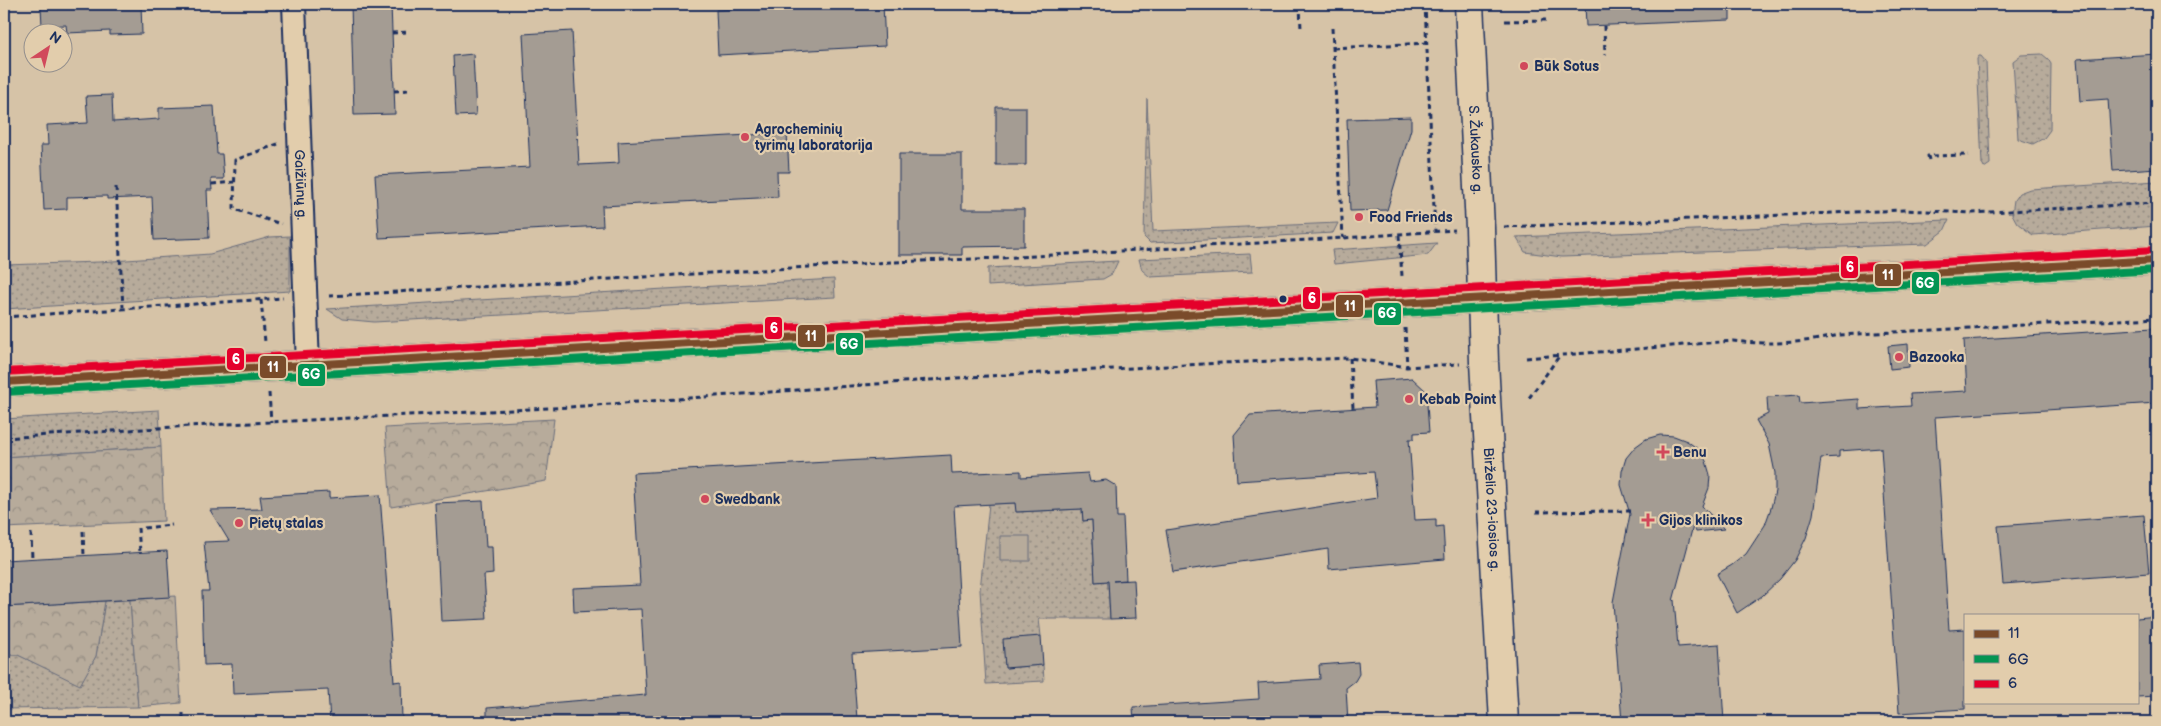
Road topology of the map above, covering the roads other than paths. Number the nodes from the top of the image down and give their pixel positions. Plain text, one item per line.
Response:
1 (294, 4) edge
2 (1469, 4) edge
3 (2157, 260) edge
4 (1482, 297) junction
5 (308, 365) junction
6 (4, 382) edge
7 (1504, 722) edge

1 - 5 street, Gaižiūnų g.
2 - 4 main road, S. Žukausko g.
3 - 4 main road
4 - 5 main road
4 - 7 main road, Birželio 23-iosios g.
5 - 6 main road

